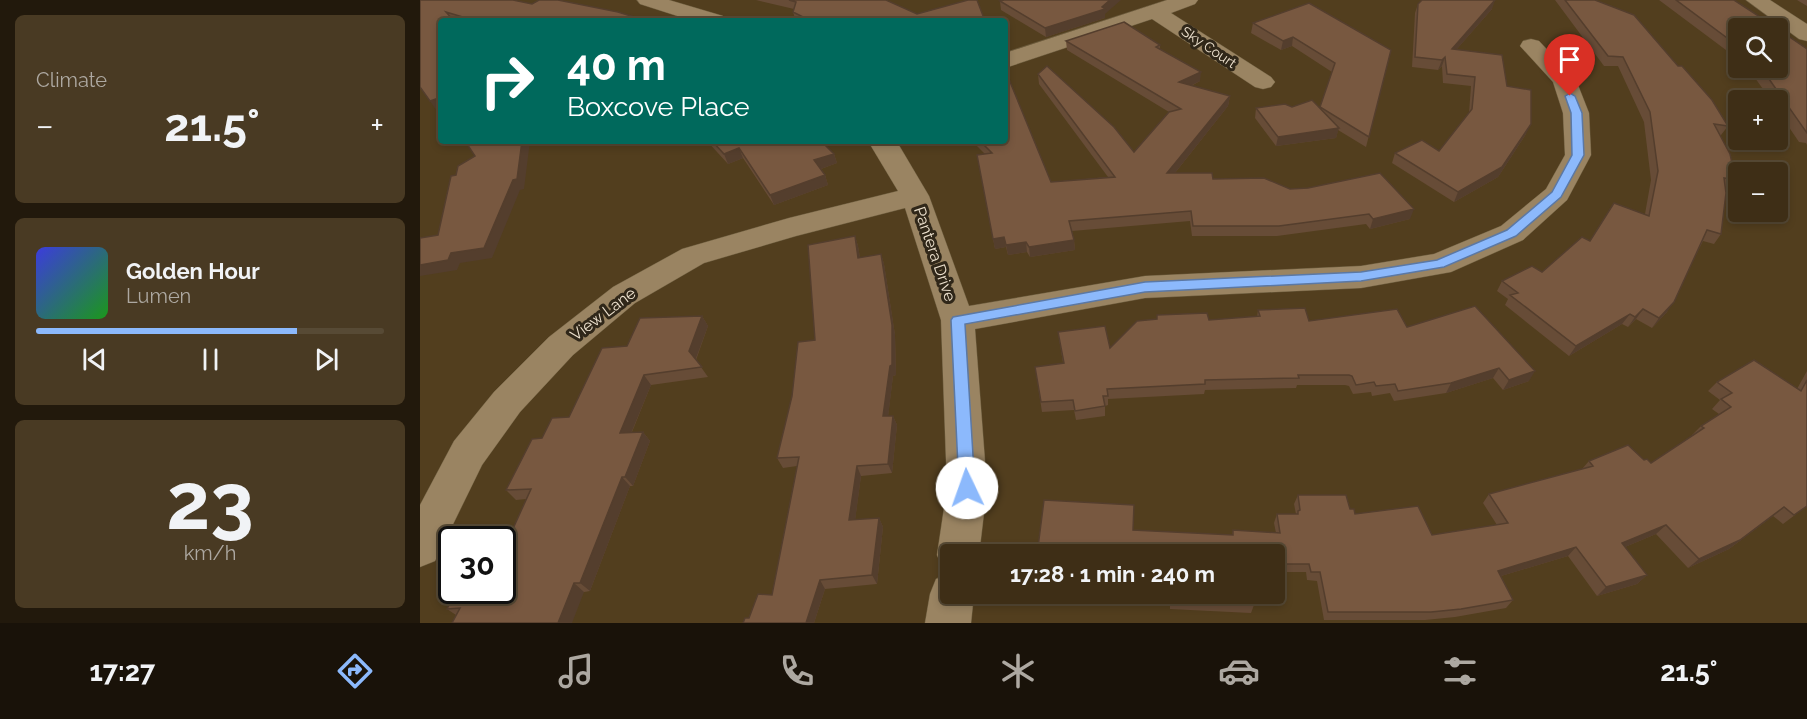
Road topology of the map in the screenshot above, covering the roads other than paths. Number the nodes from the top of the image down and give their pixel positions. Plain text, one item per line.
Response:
1 (647, 0) edge
2 (1188, 0) edge
3 (1756, 0) edge
4 (1156, 12) junction
5 (707, 18) edge
6 (1807, 34) edge
7 (1531, 46) dead end
8 (1008, 60) edge
9 (1263, 82) dead end
10 (884, 144) edge
11 (915, 196) junction
12 (958, 320) junction
13 (959, 544) edge
14 (420, 547) edge
15 (951, 604) edge
16 (948, 623) edge

1 - 5 street
2 - 4 street
3 - 6 street
4 - 8 street
4 - 9 street, Sky Court
7 - 12 street
10 - 11 street, Pantera Drive
11 - 12 street, Pantera Drive
11 - 14 street, View Lane
12 - 13 street, Pantera Drive
15 - 16 street

